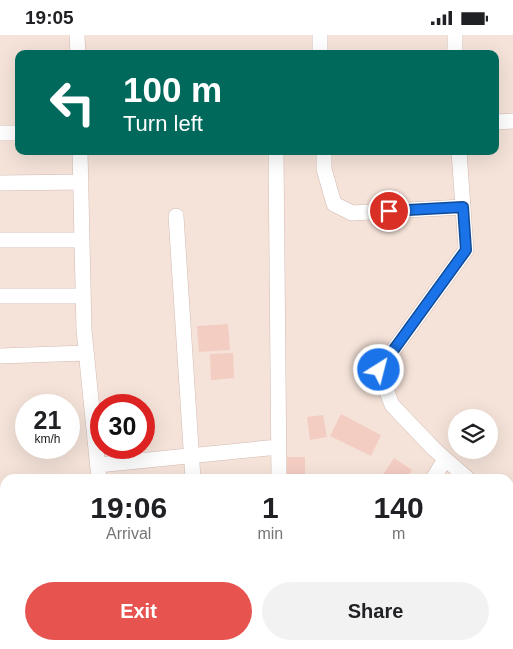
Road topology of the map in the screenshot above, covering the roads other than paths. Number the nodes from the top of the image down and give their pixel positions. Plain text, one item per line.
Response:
1 (77, 35) edge
2 (320, 35) edge
3 (454, 35) edge
4 (78, 50) edge
5 (320, 50) edge
6 (455, 50) edge
7 (513, 121) edge
8 (499, 122) edge
9 (0, 133) edge
10 (15, 133) edge
11 (80, 155) edge
12 (276, 155) edge
13 (324, 155) edge
14 (459, 155) edge
15 (81, 182) junction
16 (0, 183) edge
17 (463, 207) junction
18 (176, 216) dead end
19 (82, 240) junction
20 (0, 241) edge
21 (0, 296) edge
22 (83, 296) junction
23 (86, 353) junction
24 (0, 355) edge
25 (278, 447) junction
26 (191, 455) junction
27 (445, 459) junction
28 (98, 472) edge
29 (193, 474) edge
30 (279, 474) edge
31 (437, 474) edge
32 (462, 474) edge

1 - 4 street
2 - 5 street
3 - 6 street
7 - 8 street
9 - 10 street
11 - 15 street
12 - 25 street
13 - 17 street
14 - 17 street
15 - 16 street
15 - 19 street
17 - 27 street
18 - 26 street
19 - 20 street
19 - 22 street
21 - 22 street
22 - 23 street
23 - 24 street
23 - 28 street
25 - 26 street
25 - 30 street
26 - 28 street
26 - 29 street
27 - 31 street
27 - 32 street

